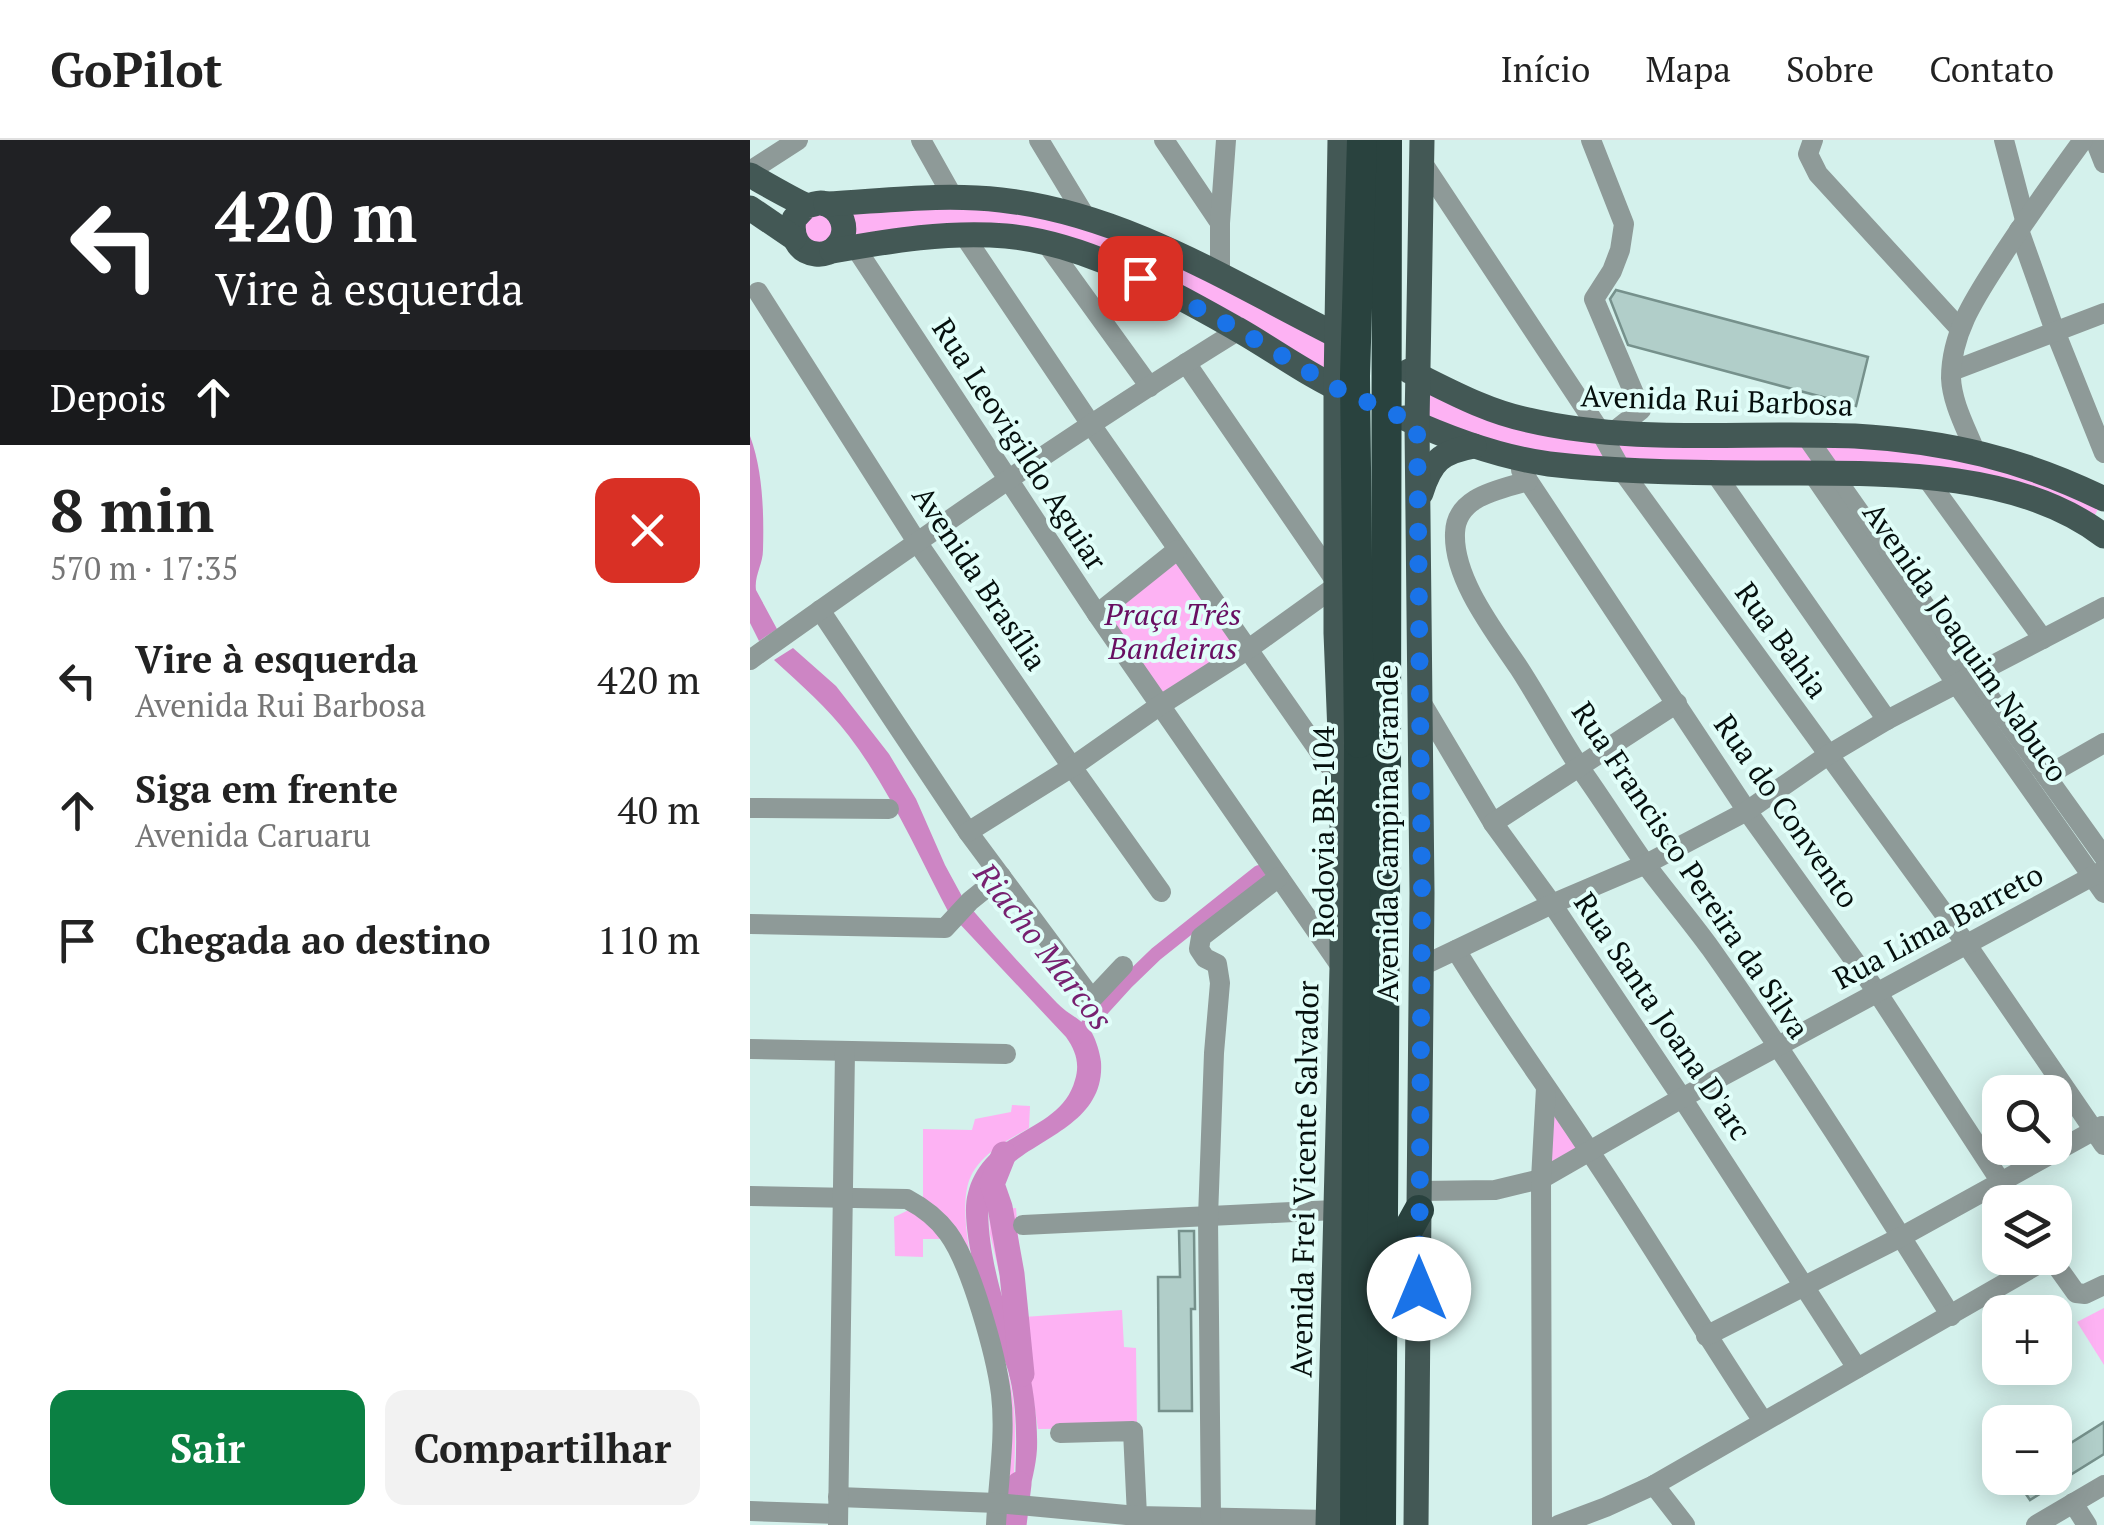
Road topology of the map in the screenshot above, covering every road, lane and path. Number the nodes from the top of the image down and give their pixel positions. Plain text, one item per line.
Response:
1 (798, 140) edge
2 (921, 140) edge
3 (1039, 140) edge
4 (1164, 140) edge
5 (1226, 140) edge
6 (1340, 140) edge
7 (1362, 140) edge
8 (1388, 140) edge
9 (1591, 140) edge
10 (2004, 140) edge
11 (2083, 140) edge
12 (2096, 140) edge
13 (1811, 147) edge
14 (1422, 151) edge
15 (2104, 164) edge
16 (750, 173) edge
17 (952, 197) junction
18 (816, 204) junction
19 (750, 208) edge
20 (1085, 216) junction
21 (1220, 223) junction
22 (2022, 225) junction
23 (962, 234) junction
24 (794, 238) junction
25 (1046, 243) junction
26 (844, 249) junction
27 (1220, 276) junction
28 (758, 292) dead end
29 (2104, 313) edge
30 (1960, 329) junction
31 (1239, 330) junction
32 (2054, 330) junction
33 (1337, 345) junction
34 (1186, 363) junction
35 (1952, 371) junction
36 (1418, 376) junction
37 (1150, 387) junction
38 (1336, 388) junction
39 (1417, 424) junction
40 (1092, 426) junction
41 (1606, 431) junction
42 (1806, 436) junction
43 (1474, 446) junction
44 (1975, 451) junction
45 (2104, 453) edge
46 (1509, 456) junction
47 (1621, 469) junction
48 (1715, 473) junction
49 (1823, 474) junction
50 (1925, 476) junction
51 (1008, 482) junction
52 (1528, 482) junction
53 (1418, 502) junction
54 (2102, 523) edge
55 (917, 542) junction
56 (1177, 550) junction
57 (1337, 585) junction
58 (2104, 607) edge
59 (820, 610) junction
60 (1097, 614) junction
61 (2043, 638) junction
62 (1248, 650) junction
63 (751, 659) edge
64 (1964, 679) junction
65 (1419, 698) junction
66 (1676, 703) junction
67 (1160, 706) junction
68 (1887, 720) junction
69 (1372, 742) junction
70 (2104, 743) edge
71 (1828, 755) junction
72 (1579, 766) junction
73 (1072, 767) junction
74 (2046, 776) junction
75 (1342, 784) junction
76 (750, 808) edge
77 (889, 809) dead end
78 (1747, 811) junction
79 (1492, 823) junction
80 (968, 832) junction
81 (2104, 857) edge
82 (1646, 864) junction
83 (1001, 876) junction
84 (1279, 877) junction
85 (2100, 880) edge
86 (1161, 892) dead end
87 (1552, 904) junction
88 (750, 924) edge
89 (1966, 945) junction
90 (1456, 950) junction
91 (1124, 966) dead end
92 (1420, 967) junction
93 (1342, 968) junction
94 (1877, 992) junction
95 (1777, 1048) junction
96 (750, 1049) edge
97 (845, 1051) junction
98 (1006, 1054) dead end
99 (1546, 1088) junction
100 (1682, 1098) junction
101 (2101, 1134) edge
102 (1590, 1150) junction
103 (1542, 1178) junction
104 (2001, 1182) junction
105 (2003, 1185) edge
106 (750, 1196) edge
107 (842, 1197) junction
108 (1420, 1201) junction
109 (1334, 1210) junction
110 (1208, 1217) junction
111 (1023, 1225) dead end
112 (1902, 1237) junction
113 (2021, 1275) edge
114 (2062, 1275) edge
115 (1383, 1276) junction
116 (2104, 1285) edge
117 (1805, 1287) junction
118 (1951, 1316) junction
119 (1706, 1336) junction
120 (1856, 1368) junction
121 (1763, 1420) junction
122 (1060, 1433) dead end
123 (2104, 1484) edge
124 (1654, 1485) junction
125 (2073, 1503) junction
126 (1001, 1511) edge
127 (750, 1512) edge
128 (838, 1512) edge
129 (1607, 1516) edge
130 (1037, 1517) edge
131 (1148, 1519) edge
132 (1218, 1520) edge
133 (1337, 1523) edge
134 (1382, 1525) edge
135 (1416, 1525) edge
136 (1542, 1525) edge
137 (1558, 1525) edge
138 (1685, 1525) edge
139 (2036, 1525) edge
140 (2088, 1525) edge

1 - 16 street
2 - 17 street
3 - 20 street
4 - 21 street
5 - 21 street
6 - 33 main road, Avenida Frei Vicente Salvador
7 - 69 highway, Rodovia BR-104, bridge
8 - 69 highway, Rodovia BR-104, bridge
9 - 41 street
10 - 22 street
11 - 22 street
12 - 15 street
13 - 30 street
14 - 36 main road, Avenida Campina Grande
14 - 41 street, Rua Bahia
16 - 18 main road
17 - 18 main road, Avenida Rui Barbosa
17 - 20 main road, Avenida Rui Barbosa
18 - 24 main road
18 - 26 main road
19 - 24 main road
20 - 27 main road, Avenida Rui Barbosa
21 - 27 street
22 - 30 street
22 - 32 street
23 - 25 main road, Avenida Rui Barbosa
23 - 26 main road, Avenida Rui Barbosa
23 - 40 street
24 - 26 main road
25 - 31 main road, Avenida Rui Barbosa
25 - 37 street
26 - 51 street, Rua Leovigildo Aguiar
27 - 33 main road, Avenida Rui Barbosa
28 - 55 street, Avenida Brasília
29 - 32 street
30 - 35 street
31 - 34 street
31 - 38 main road, Avenida Rui Barbosa
32 - 35 street
32 - 45 street
33 - 36 main road, Avenida Rui Barbosa
33 - 38 main road, Avenida Frei Vicente Salvador
34 - 37 street
34 - 57 street
35 - 44 street
36 - 39 main road, Avenida Campina Grande
36 - 41 main road, Avenida Rui Barbosa
37 - 40 street
38 - 39 main road, Avenida Rui Barbosa
38 - 57 main road, Avenida Frei Vicente Salvador
39 - 43 main road, Avenida Rui Barbosa
39 - 53 main road, Avenida Campina Grande
40 - 51 street
40 - 56 street
41 - 42 main road, Avenida Rui Barbosa
41 - 47 street, Rua Bahia
42 - 44 main road, Avenida Rui Barbosa
42 - 49 street, Avenida Joaquim Nabuco
43 - 46 main road, Avenida Rui Barbosa
43 - 53 main road
44 - 54 main road, Avenida Rui Barbosa
46 - 47 main road, Avenida Rui Barbosa
46 - 52 street, Rua do Convento
47 - 48 main road, Avenida Rui Barbosa
47 - 71 street, Rua Bahia
48 - 49 main road, Avenida Rui Barbosa
48 - 68 street
49 - 50 main road, Avenida Rui Barbosa
49 - 64 street, Avenida Joaquim Nabuco
50 - 54 main road, Avenida Rui Barbosa
50 - 61 street
51 - 55 street
51 - 60 street, Rua Leovigildo Aguiar
52 - 66 street, Rua do Convento
52 - 72 street, Rua Francisco Pereira da Silva
53 - 65 main road, Avenida Campina Grande
55 - 59 street
55 - 73 street, Avenida Brasília
56 - 60 street
56 - 62 street
57 - 62 street
57 - 75 main road, Avenida Frei Vicente Salvador
58 - 61 street
59 - 63 street
59 - 80 street
60 - 67 street, Rua Leovigildo Aguiar
61 - 64 street
62 - 67 street
62 - 75 street
64 - 68 street
64 - 74 street, Avenida Joaquim Nabuco
64 - 85 street, Avenida Joaquim Nabuco
65 - 79 street, Rua Santa Joana D'arc
65 - 92 main road, Avenida Campina Grande
66 - 72 street
66 - 78 street, Rua do Convento
67 - 73 street
67 - 84 street, Rua Leovigildo Aguiar
68 - 71 street
69 - 115 highway, Rodovia BR-104
69 - 133 highway, Rodovia BR-104
70 - 74 street
71 - 78 street
71 - 89 street, Rua Bahia
72 - 79 street
72 - 82 street, Rua Francisco Pereira da Silva
73 - 80 street
73 - 86 street, Avenida Brasília
74 - 81 street, Avenida Joaquim Nabuco
75 - 93 main road, Avenida Frei Vicente Salvador
76 - 77 street
78 - 82 street
78 - 94 street, Rua do Convento
79 - 87 street, Rua Santa Joana D'arc
80 - 83 street
82 - 87 street
82 - 95 street, Rua Francisco Pereira da Silva
83 - 88 street
83 - 91 street
84 - 93 street, Rua Leovigildo Aguiar
84 - 110 street
85 - 89 street, Rua Lima Barreto
87 - 90 street
87 - 100 street, Rua Santa Joana D'arc
89 - 94 street, Rua Lima Barreto
89 - 101 street, Rua Bahia
90 - 92 street
90 - 99 street
92 - 108 main road, Avenida Campina Grande
93 - 109 main road, Avenida Frei Vicente Salvador
94 - 95 street, Rua Lima Barreto
94 - 104 street, Rua do Convento
95 - 100 street, Rua Lima Barreto
95 - 112 street, Rua Francisco Pereira da Silva
96 - 97 street
97 - 98 street
97 - 107 street
99 - 102 street
99 - 103 street
100 - 102 street, Rua Lima Barreto
100 - 117 street, Rua Santa Joana D'arc
101 - 104 street
102 - 103 street, Rua Lima Barreto
102 - 119 street
103 - 108 street, Rua Lima Barreto
103 - 136 street
104 - 105 street, Rua do Convento
104 - 112 street
106 - 107 street
107 - 126 street
107 - 128 street
108 - 115 highway
108 - 135 main road, Avenida Campina Grande
109 - 110 street
109 - 133 main road, Avenida Frei Vicente Salvador
110 - 111 street
110 - 132 street
112 - 117 street
112 - 118 street, Rua Francisco Pereira da Silva
113 - 118 street
114 - 116 street
115 - 134 highway, Rodovia BR-104
117 - 119 street
117 - 120 street, Rua Santa Joana D'arc
118 - 120 street
119 - 121 street
120 - 121 street
121 - 124 street
122 - 131 street
123 - 125 street
124 - 129 street
124 - 138 street
125 - 139 street
125 - 140 street
126 - 128 street
126 - 130 street
127 - 128 street
129 - 137 street
130 - 131 street
131 - 132 street
132 - 133 street

